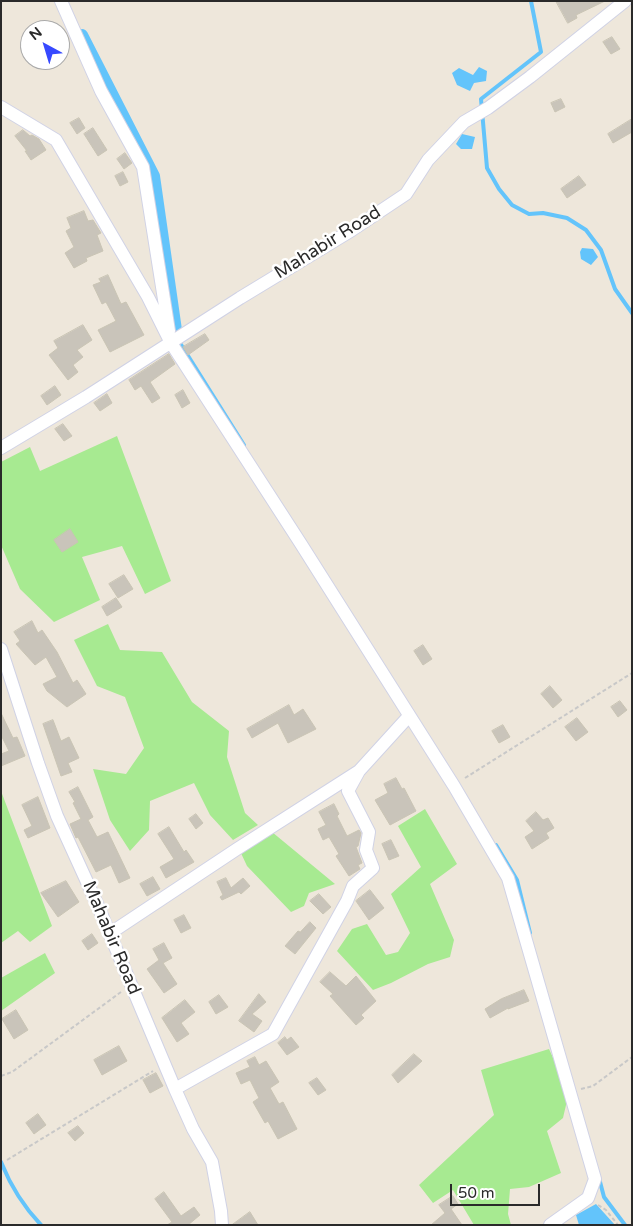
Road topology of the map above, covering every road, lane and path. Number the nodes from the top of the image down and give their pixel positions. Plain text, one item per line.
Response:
1 (60, 1) edge
2 (625, 1) edge
3 (1, 107) edge
4 (171, 343) junction
5 (1, 448) edge
6 (1, 649) edge
7 (632, 673) edge
8 (409, 716) junction
9 (359, 771) junction
10 (454, 786) junction
11 (109, 934) junction
12 (131, 985) junction
13 (632, 1057) edge
14 (165, 1067) junction
15 (1, 1076) edge
16 (175, 1090) junction
17 (569, 1092) junction
18 (8, 1160) dead end
19 (588, 1198) junction
20 (222, 1225) edge
21 (550, 1225) edge
22 (618, 1225) edge

1 - 4 street
2 - 4 street, Mahabir Road
3 - 4 street
4 - 5 street, Mahabir Road
4 - 8 street
6 - 11 street, Mahabir Road
7 - 10 path
8 - 9 street
8 - 10 street
9 - 11 street
9 - 16 street
10 - 17 street
11 - 12 street, Mahabir Road
12 - 14 street, Mahabir Road
12 - 15 path
13 - 17 path
14 - 16 street, Mahabir Road
14 - 18 path
16 - 20 street, Mahabir Road
17 - 19 street
19 - 21 street
19 - 22 path

